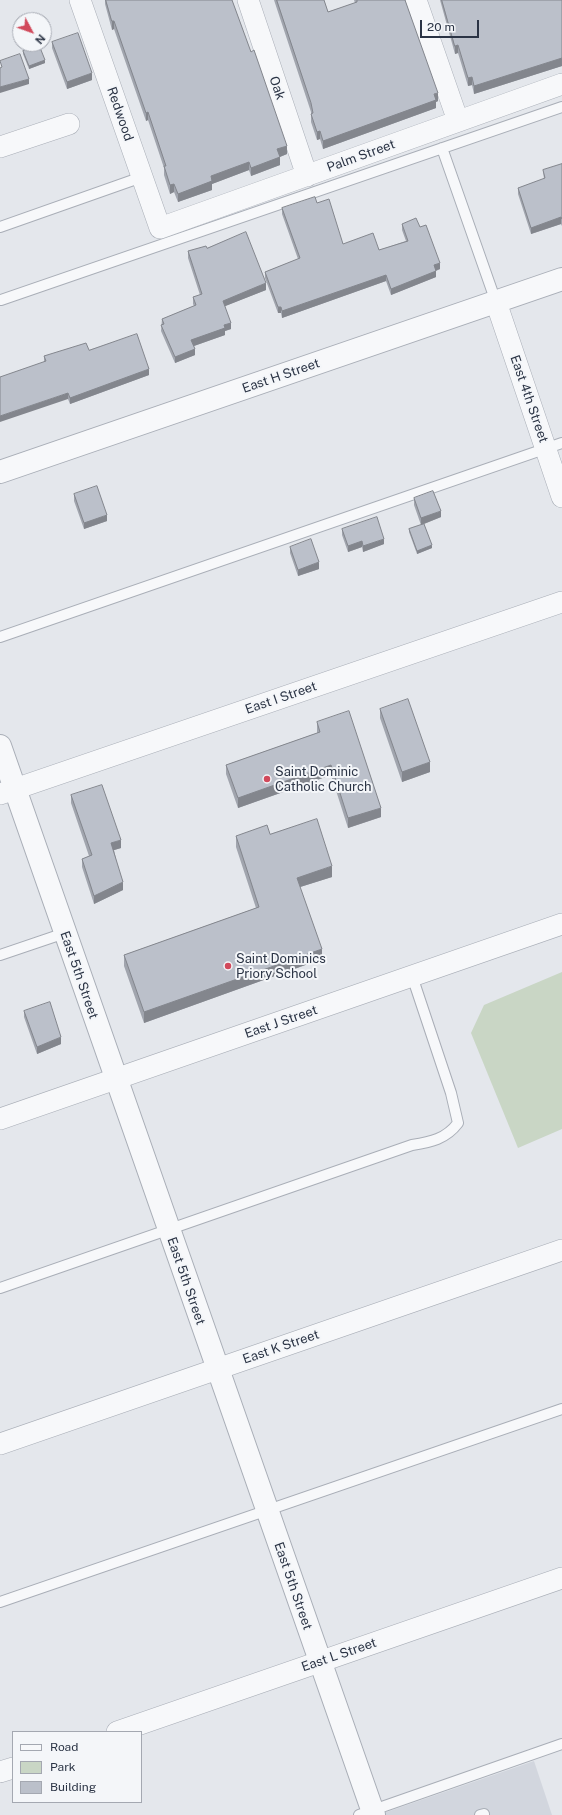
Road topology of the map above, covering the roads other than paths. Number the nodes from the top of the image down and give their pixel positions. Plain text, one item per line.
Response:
1 (80, 0) edge
2 (248, 0) edge
3 (416, 0) edge
4 (562, 84) edge
5 (562, 107) edge
6 (458, 121) junction
7 (69, 124) dead end
8 (0, 147) edge
9 (442, 148) junction
10 (307, 176) junction
11 (142, 178) junction
12 (0, 227) edge
13 (160, 228) joint
14 (562, 279) edge
15 (1, 300) edge
16 (496, 302) junction
17 (554, 446) edge
18 (0, 472) edge
19 (562, 497) edge
20 (562, 602) edge
21 (0, 637) edge
22 (0, 746) edge
23 (7, 791) edge
24 (562, 924) edge
25 (65, 933) junction
26 (0, 955) edge
27 (412, 976) junction
28 (115, 1079) junction
29 (0, 1119) edge
30 (168, 1229) junction
31 (562, 1250) edge
32 (0, 1288) edge
33 (217, 1369) junction
34 (562, 1409) edge
35 (0, 1444) edge
36 (267, 1510) junction
37 (562, 1578) edge
38 (0, 1602) edge
39 (320, 1662) junction
40 (120, 1731) edge
41 (562, 1744) edge
42 (12, 1768) edge
43 (0, 1772) edge
44 (368, 1814) edge
45 (480, 1815) edge
46 (484, 1815) edge

1 - 11 street, Redwood
2 - 10 street, Oak
3 - 6 street
4 - 6 street, Palm Street
5 - 9 lane
6 - 10 street, Palm Street
7 - 8 street
9 - 15 lane
9 - 16 lane
10 - 13 street, Palm Street
11 - 12 lane
11 - 13 street, Redwood
14 - 16 street, East H Street
16 - 17 street, East 4th Street
16 - 18 street, East H Street
17 - 19 street, East 4th Street
17 - 21 lane
20 - 23 street, East I Street
22 - 23 street, East 5th Street
23 - 25 street, East 5th Street
24 - 27 street, East J Street
25 - 26 lane
25 - 28 street, East 5th Street
27 - 28 street, East J Street
27 - 30 lane
28 - 29 street, East J Street
28 - 30 street, East 5th Street
30 - 32 lane
30 - 33 street, East 5th Street
31 - 33 street, East K Street
33 - 35 street, East K Street
33 - 36 street, East 5th Street
34 - 36 lane
36 - 38 lane
36 - 39 street, East 5th Street
37 - 39 street, East L Street
39 - 40 street, East L Street
39 - 44 street, East 5th Street
41 - 44 lane
42 - 43 street
45 - 46 lane

